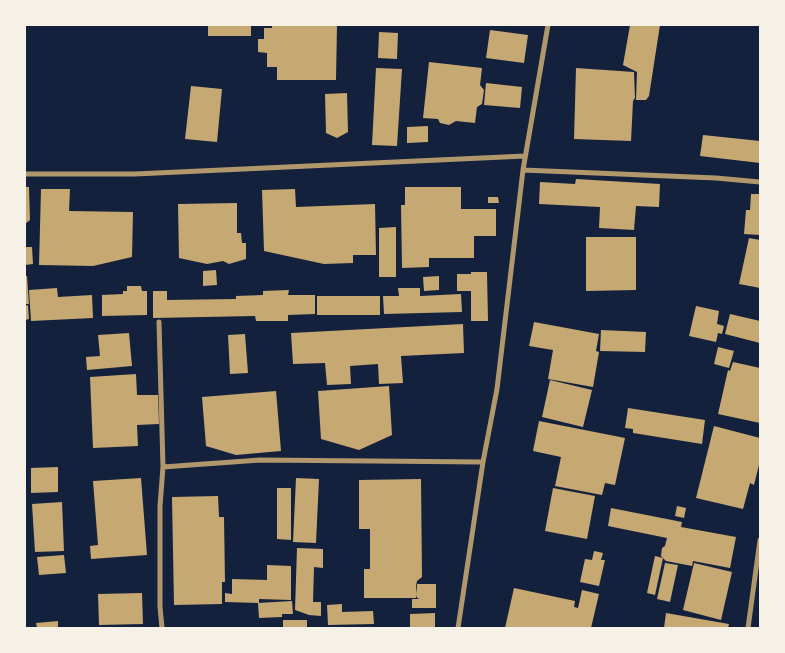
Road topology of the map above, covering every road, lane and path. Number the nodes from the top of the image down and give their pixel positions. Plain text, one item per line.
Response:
1 (548, 25) edge
2 (525, 156) junction
3 (523, 170) junction
4 (25, 174) edge
5 (760, 182) edge
6 (159, 322) dead end
7 (483, 462) junction
8 (163, 467) junction
9 (760, 540) edge
10 (162, 628) edge
11 (458, 628) edge
12 (748, 628) edge

1 - 2 street
2 - 3 street
2 - 4 street
3 - 5 street
3 - 7 street
6 - 8 street
7 - 8 street
7 - 11 street
8 - 10 street
9 - 12 street

